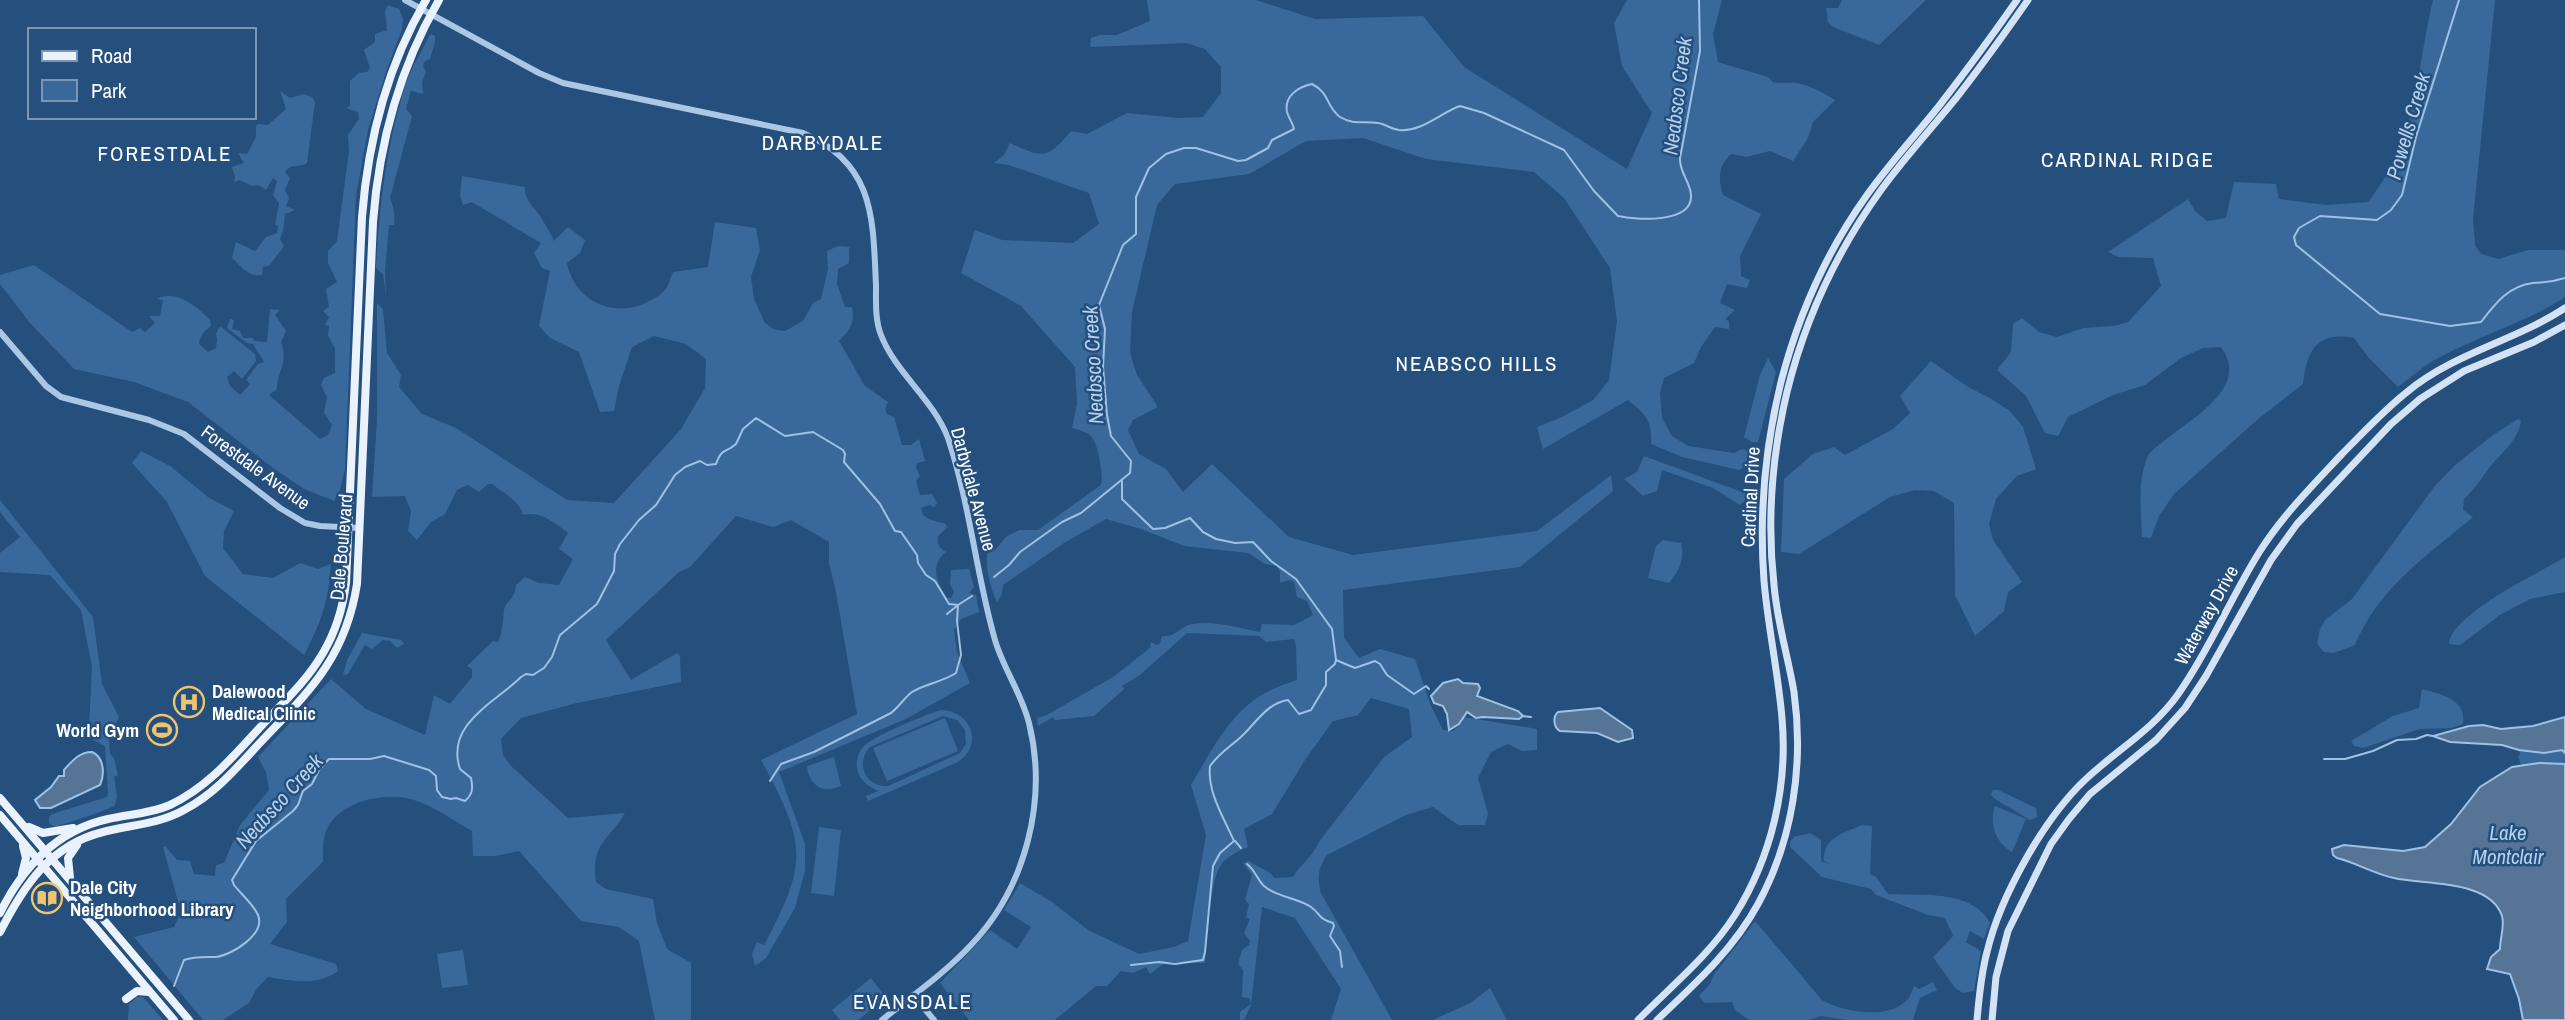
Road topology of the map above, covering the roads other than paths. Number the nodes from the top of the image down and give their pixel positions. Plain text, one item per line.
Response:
1 (405, 0) edge
2 (426, 0) edge
3 (439, 0) edge
4 (2017, 0) edge
5 (2028, 0) edge
6 (421, 9) junction
7 (431, 14) junction
8 (2565, 308) edge
9 (2565, 325) edge
10 (0, 332) edge
11 (349, 527) junction
12 (360, 528) junction
13 (0, 798) edge
14 (0, 815) edge
15 (20, 822) junction
16 (87, 826) junction
17 (20, 839) junction
18 (82, 839) junction
19 (45, 851) junction
20 (52, 859) junction
21 (40, 862) junction
22 (54, 878) junction
23 (24, 881) junction
24 (71, 881) junction
25 (0, 913) edge
26 (0, 932) edge
27 (150, 992) junction
28 (913, 995) junction
29 (126, 999) dead end
30 (174, 1020) edge
31 (189, 1020) edge
32 (882, 1020) edge
33 (934, 1020) edge
34 (1638, 1020) edge
35 (1657, 1020) edge
36 (1977, 1020) edge
37 (1992, 1020) edge

1 - 6 street
2 - 6 main road, Dale Boulevard
3 - 7 main road, Dale Boulevard
4 - 34 main road, Cardinal Drive
5 - 35 main road, Cardinal Drive
6 - 7 street
6 - 11 main road, Dale Boulevard
7 - 12 main road, Dale Boulevard
7 - 28 street, Darbydale Avenue
8 - 36 main road, Waterway Drive
9 - 37 main road, Waterway Drive
10 - 11 street, Forestdale Avenue
11 - 12 street, Forestdale Avenue
11 - 16 main road, Dale Boulevard
12 - 18 main road, Dale Boulevard
13 - 15 main road
14 - 17 main road
15 - 16 main road
15 - 19 main road
16 - 19 main road, Dale Boulevard
17 - 21 main road
17 - 23 main road
18 - 20 main road, Dale Boulevard
18 - 24 main road
19 - 20 main road
19 - 21 main road, Dale Boulevard
20 - 21 main road, Dale Boulevard
20 - 24 main road
21 - 22 main road
21 - 23 main road, Dale Boulevard
22 - 23 main road
22 - 27 main road
23 - 25 main road, Dale Boulevard
23 - 26 main road, Dale Boulevard
24 - 31 main road
27 - 29 main road
27 - 30 main road
28 - 32 street, Darbydale Avenue
28 - 33 street

